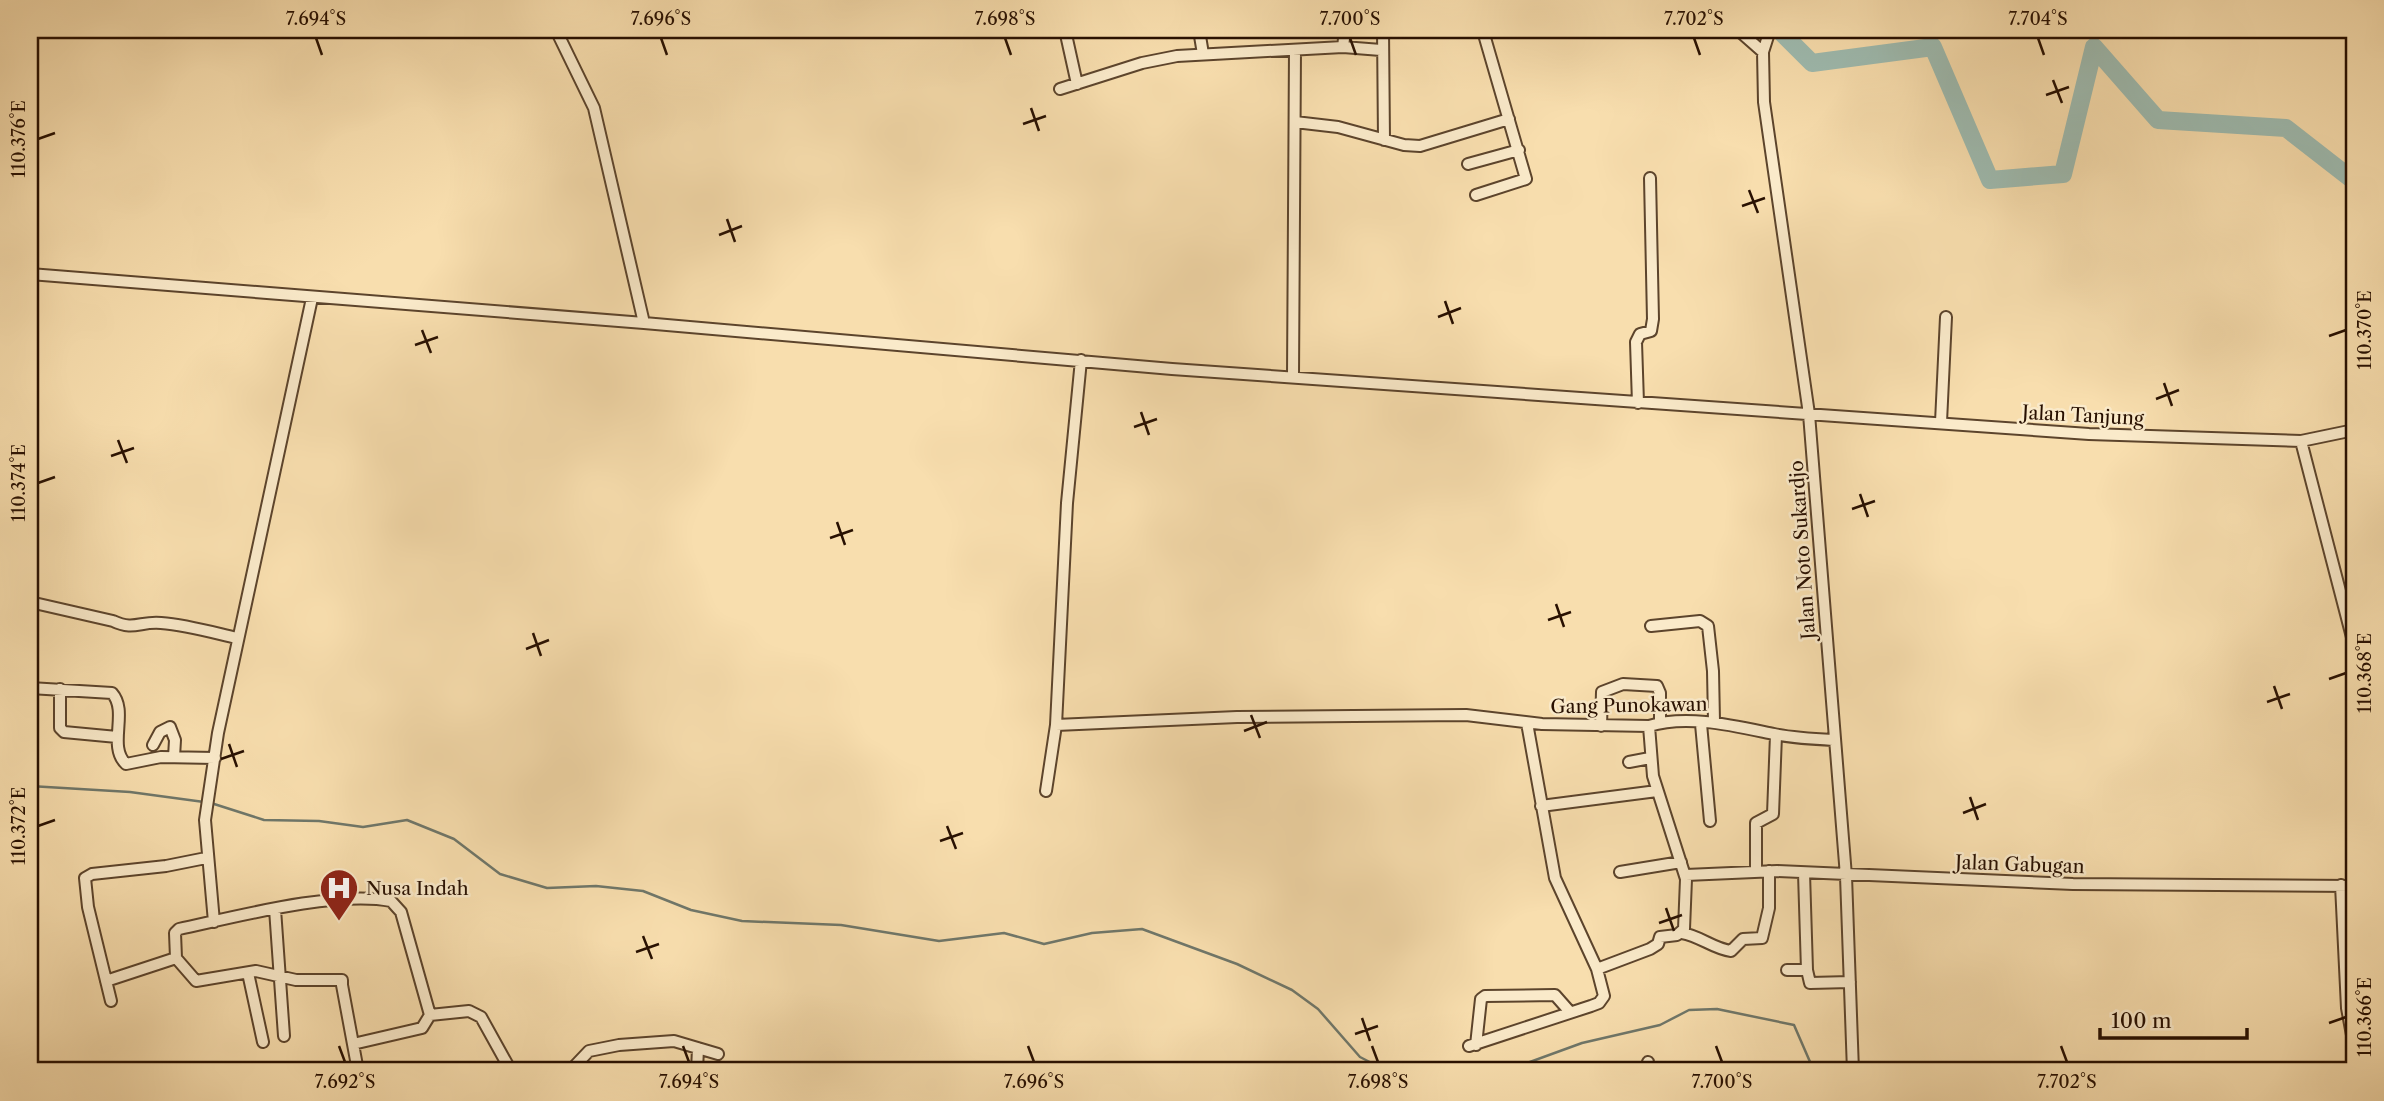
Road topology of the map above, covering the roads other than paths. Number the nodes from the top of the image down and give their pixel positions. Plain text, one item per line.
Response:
1 (556, 30) edge
2 (1065, 30) edge
3 (1199, 30) edge
4 (1344, 30) edge
5 (1383, 30) edge
6 (1480, 30) edge
7 (1738, 30) edge
8 (1770, 30) edge
9 (1343, 47) junction
10 (1295, 50) junction
11 (1381, 50) junction
12 (1763, 52) junction
13 (1203, 54) junction
14 (1077, 84) junction
15 (1060, 89) dead end
16 (1509, 119) junction
17 (1295, 122) junction
18 (1384, 140) junction
19 (1519, 150) junction
20 (1468, 164) dead end
21 (1650, 178) dead end
22 (1476, 195) dead end
23 (30, 274) edge
24 (312, 298) junction
25 (1946, 317) dead end
26 (644, 323) junction
27 (1081, 360) junction
28 (1293, 376) junction
29 (1638, 403) junction
30 (1810, 414) junction
31 (1941, 422) junction
32 (2354, 430) edge
33 (2301, 441) junction
34 (30, 602) edge
35 (1651, 626) dead end
36 (237, 638) junction
37 (2354, 645) edge
38 (30, 688) edge
39 (60, 690) junction
40 (1714, 721) junction
41 (1660, 722) junction
42 (1527, 723) junction
43 (1700, 724) junction
44 (1056, 725) junction
45 (1601, 726) junction
46 (1648, 726) junction
47 (1776, 735) junction
48 (117, 737) junction
49 (1834, 740) junction
50 (153, 745) dead end
51 (174, 757) junction
52 (215, 758) junction
53 (1650, 758) junction
54 (1629, 762) dead end
55 (1046, 791) dead end
56 (1657, 791) junction
57 (1541, 806) junction
58 (1710, 821) dead end
59 (206, 858) junction
60 (1681, 862) junction
61 (1756, 871) junction
62 (1769, 871) junction
63 (1620, 872) dead end
64 (1804, 873) junction
65 (1686, 876) junction
66 (1846, 876) junction
67 (2341, 886) junction
68 (2354, 886) edge
69 (275, 909) junction
70 (214, 922) junction
71 (1682, 933) junction
72 (176, 958) junction
73 (1597, 969) junction
74 (1787, 970) dead end
75 (1807, 970) junction
76 (248, 973) junction
77 (278, 978) junction
78 (106, 981) junction
79 (1850, 982) junction
80 (111, 1001) dead end
81 (1570, 1012) junction
82 (430, 1015) junction
83 (284, 1036) dead end
84 (264, 1042) dead end
85 (353, 1044) junction
86 (2354, 1046) edge
87 (698, 1048) junction
88 (718, 1054) dead end
89 (1853, 1069) edge
90 (358, 1071) edge
91 (511, 1071) edge
92 (570, 1071) edge
93 (698, 1071) edge

1 - 26 street
2 - 14 street
3 - 13 street
4 - 9 street
5 - 11 street
6 - 16 street
7 - 12 street
8 - 12 street, Jalan Noto Sukardjo
9 - 10 street
9 - 11 street
10 - 13 street
10 - 17 street
11 - 18 street
12 - 30 street, Jalan Noto Sukardjo
13 - 14 street
14 - 15 street
16 - 18 street
16 - 19 street
17 - 18 street
17 - 28 street
19 - 20 street
19 - 22 street
21 - 29 street
23 - 24 street, Jalan Tanjung
24 - 26 street, Jalan Tanjung
24 - 36 street
25 - 31 street
26 - 27 street, Jalan Tanjung
27 - 28 street, Jalan Tanjung
27 - 44 street
28 - 29 street, Jalan Tanjung
29 - 30 street, Jalan Tanjung
30 - 31 street, Jalan Tanjung
30 - 49 street, Jalan Noto Sukardjo
31 - 33 street, Jalan Tanjung
32 - 33 street, Jalan Tanjung
33 - 37 street
34 - 36 street
35 - 40 street
36 - 52 street
38 - 39 street
39 - 48 street
39 - 48 street
40 - 43 street, Gang Punokawan
40 - 47 street, Gang Punokawan
41 - 43 street, Gang Punokawan
41 - 45 street
41 - 46 street, Gang Punokawan
42 - 44 street, Gang Punokawan
42 - 45 street, Gang Punokawan
42 - 57 street
43 - 58 street
44 - 55 street
45 - 46 street, Gang Punokawan
46 - 53 street
47 - 49 street, Gang Punokawan
47 - 61 street
48 - 51 street
49 - 66 street, Jalan Noto Sukardjo
50 - 51 street
51 - 52 street
52 - 59 street
53 - 54 street
53 - 56 street
56 - 57 street
56 - 60 street
57 - 73 street
59 - 70 street
59 - 78 street
60 - 63 street
60 - 65 street
61 - 62 street, Jalan Gabugan
61 - 65 street, Jalan Gabugan
62 - 64 street, Jalan Gabugan
62 - 71 street
64 - 66 street, Jalan Gabugan
64 - 75 street
65 - 71 street
66 - 67 street, Jalan Gabugan
66 - 79 street, Jalan Noto Sukardjo
67 - 68 street, Jalan Gabugan
67 - 86 street
69 - 70 street
69 - 77 street
69 - 82 street
70 - 72 street
71 - 73 street
72 - 76 street
72 - 78 street
73 - 81 street
74 - 75 street
75 - 79 street
76 - 77 street
76 - 84 street
77 - 83 street
77 - 85 street
78 - 80 street
79 - 89 street, Jalan Noto Sukardjo
81 - 81 street
82 - 85 street
82 - 91 street
85 - 90 street
87 - 88 street
87 - 92 street
87 - 93 street

